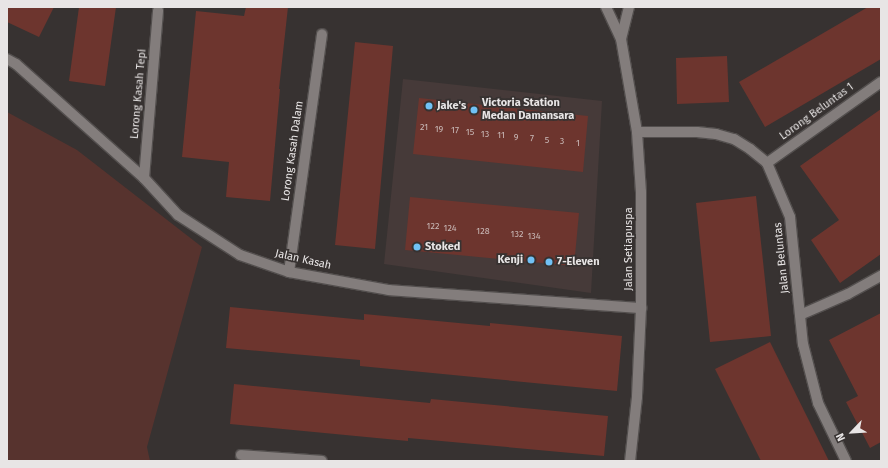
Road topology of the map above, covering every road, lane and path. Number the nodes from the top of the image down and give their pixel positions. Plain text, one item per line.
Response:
1 (606, 7) edge
2 (629, 7) edge
3 (158, 11) dead end
4 (322, 34) dead end
5 (621, 39) junction
6 (7, 59) edge
7 (881, 82) edge
8 (637, 132) junction
9 (767, 163) junction
10 (144, 178) junction
11 (289, 272) junction
12 (881, 276) edge
13 (641, 308) junction
14 (800, 315) junction
15 (241, 455) dead end
16 (322, 461) edge
17 (630, 461) edge
18 (846, 461) edge

1 - 5 street, Jalan Setiapuspa
2 - 5 street, Jalan Setiapuspa
3 - 10 street, Lorong Kasah Tepi
4 - 11 street, Lorong Kasah Dalam
5 - 8 street, Jalan Setiapuspa
6 - 10 street, Jalan Kasah
7 - 9 street, Lorong Beluntas 1
8 - 9 street, Jalan Beluntas
8 - 13 street, Jalan Setiapuspa
9 - 14 street, Jalan Beluntas
10 - 11 street, Jalan Kasah
11 - 13 street, Jalan Kasah
12 - 14 street
13 - 17 street, Jalan Setiapuspa
14 - 18 street, Jalan Beluntas
15 - 16 street

